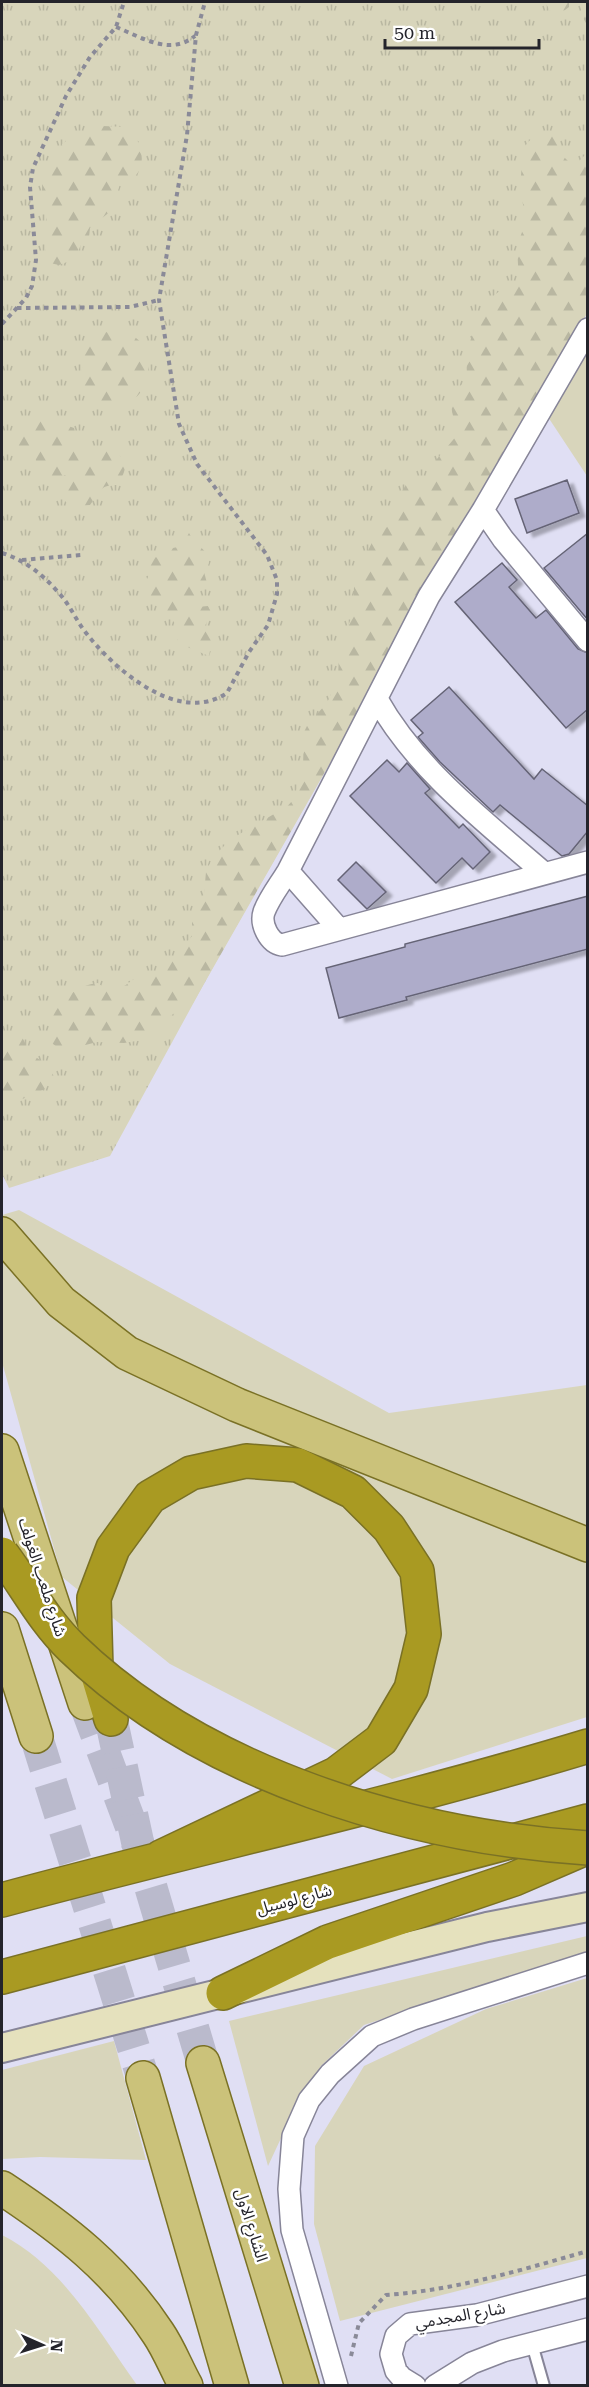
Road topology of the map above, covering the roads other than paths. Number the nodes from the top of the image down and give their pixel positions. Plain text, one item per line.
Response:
1 (588, 329) edge
2 (483, 510) junction
3 (588, 641) edge
4 (377, 699) junction
5 (588, 862) edge
6 (288, 871) junction
7 (544, 873) junction
8 (339, 929) junction
9 (2, 1234) edge
10 (2, 1451) edge
11 (588, 1545) edge
12 (2, 1554) edge
13 (2, 1629) edge
14 (98, 1711) joint
15 (36, 1736) tunnel mouth
16 (588, 1746) edge
17 (588, 1821) edge
18 (588, 1848) edge
19 (161, 1857) junction
20 (2, 1900) edge
21 (588, 1907) edge
22 (588, 1963) edge
23 (2, 1977) edge
24 (223, 1993) junction
25 (2, 2048) edge
26 (203, 2063) tunnel mouth
27 (142, 2078) tunnel mouth
28 (2, 2188) edge
29 (588, 2286) edge
30 (588, 2330) edge
31 (532, 2344) junction
32 (186, 2385) edge
33 (232, 2385) edge
34 (302, 2385) edge
35 (337, 2385) edge
36 (410, 2385) edge
37 (435, 2385) edge
38 (544, 2385) edge

1 - 2 street
2 - 3 street
2 - 4 street
4 - 6 street
4 - 7 street
5 - 7 street
6 - 8 street
6 - 8 street
7 - 8 street
9 - 11 main road
10 - 14 main road, شارع ملعب الغولف
12 - 18 highway, bridge
13 - 15 main road
14 - 19 highway
16 - 19 highway
17 - 23 highway, شارع لوسيل
18 - 24 highway
19 - 20 highway
21 - 24 street
22 - 35 street
24 - 25 street
26 - 34 main road, الشارع الاول
27 - 33 main road
28 - 32 main road
29 - 36 street, شارع المجدمي
30 - 31 street
31 - 37 street
31 - 38 lane

